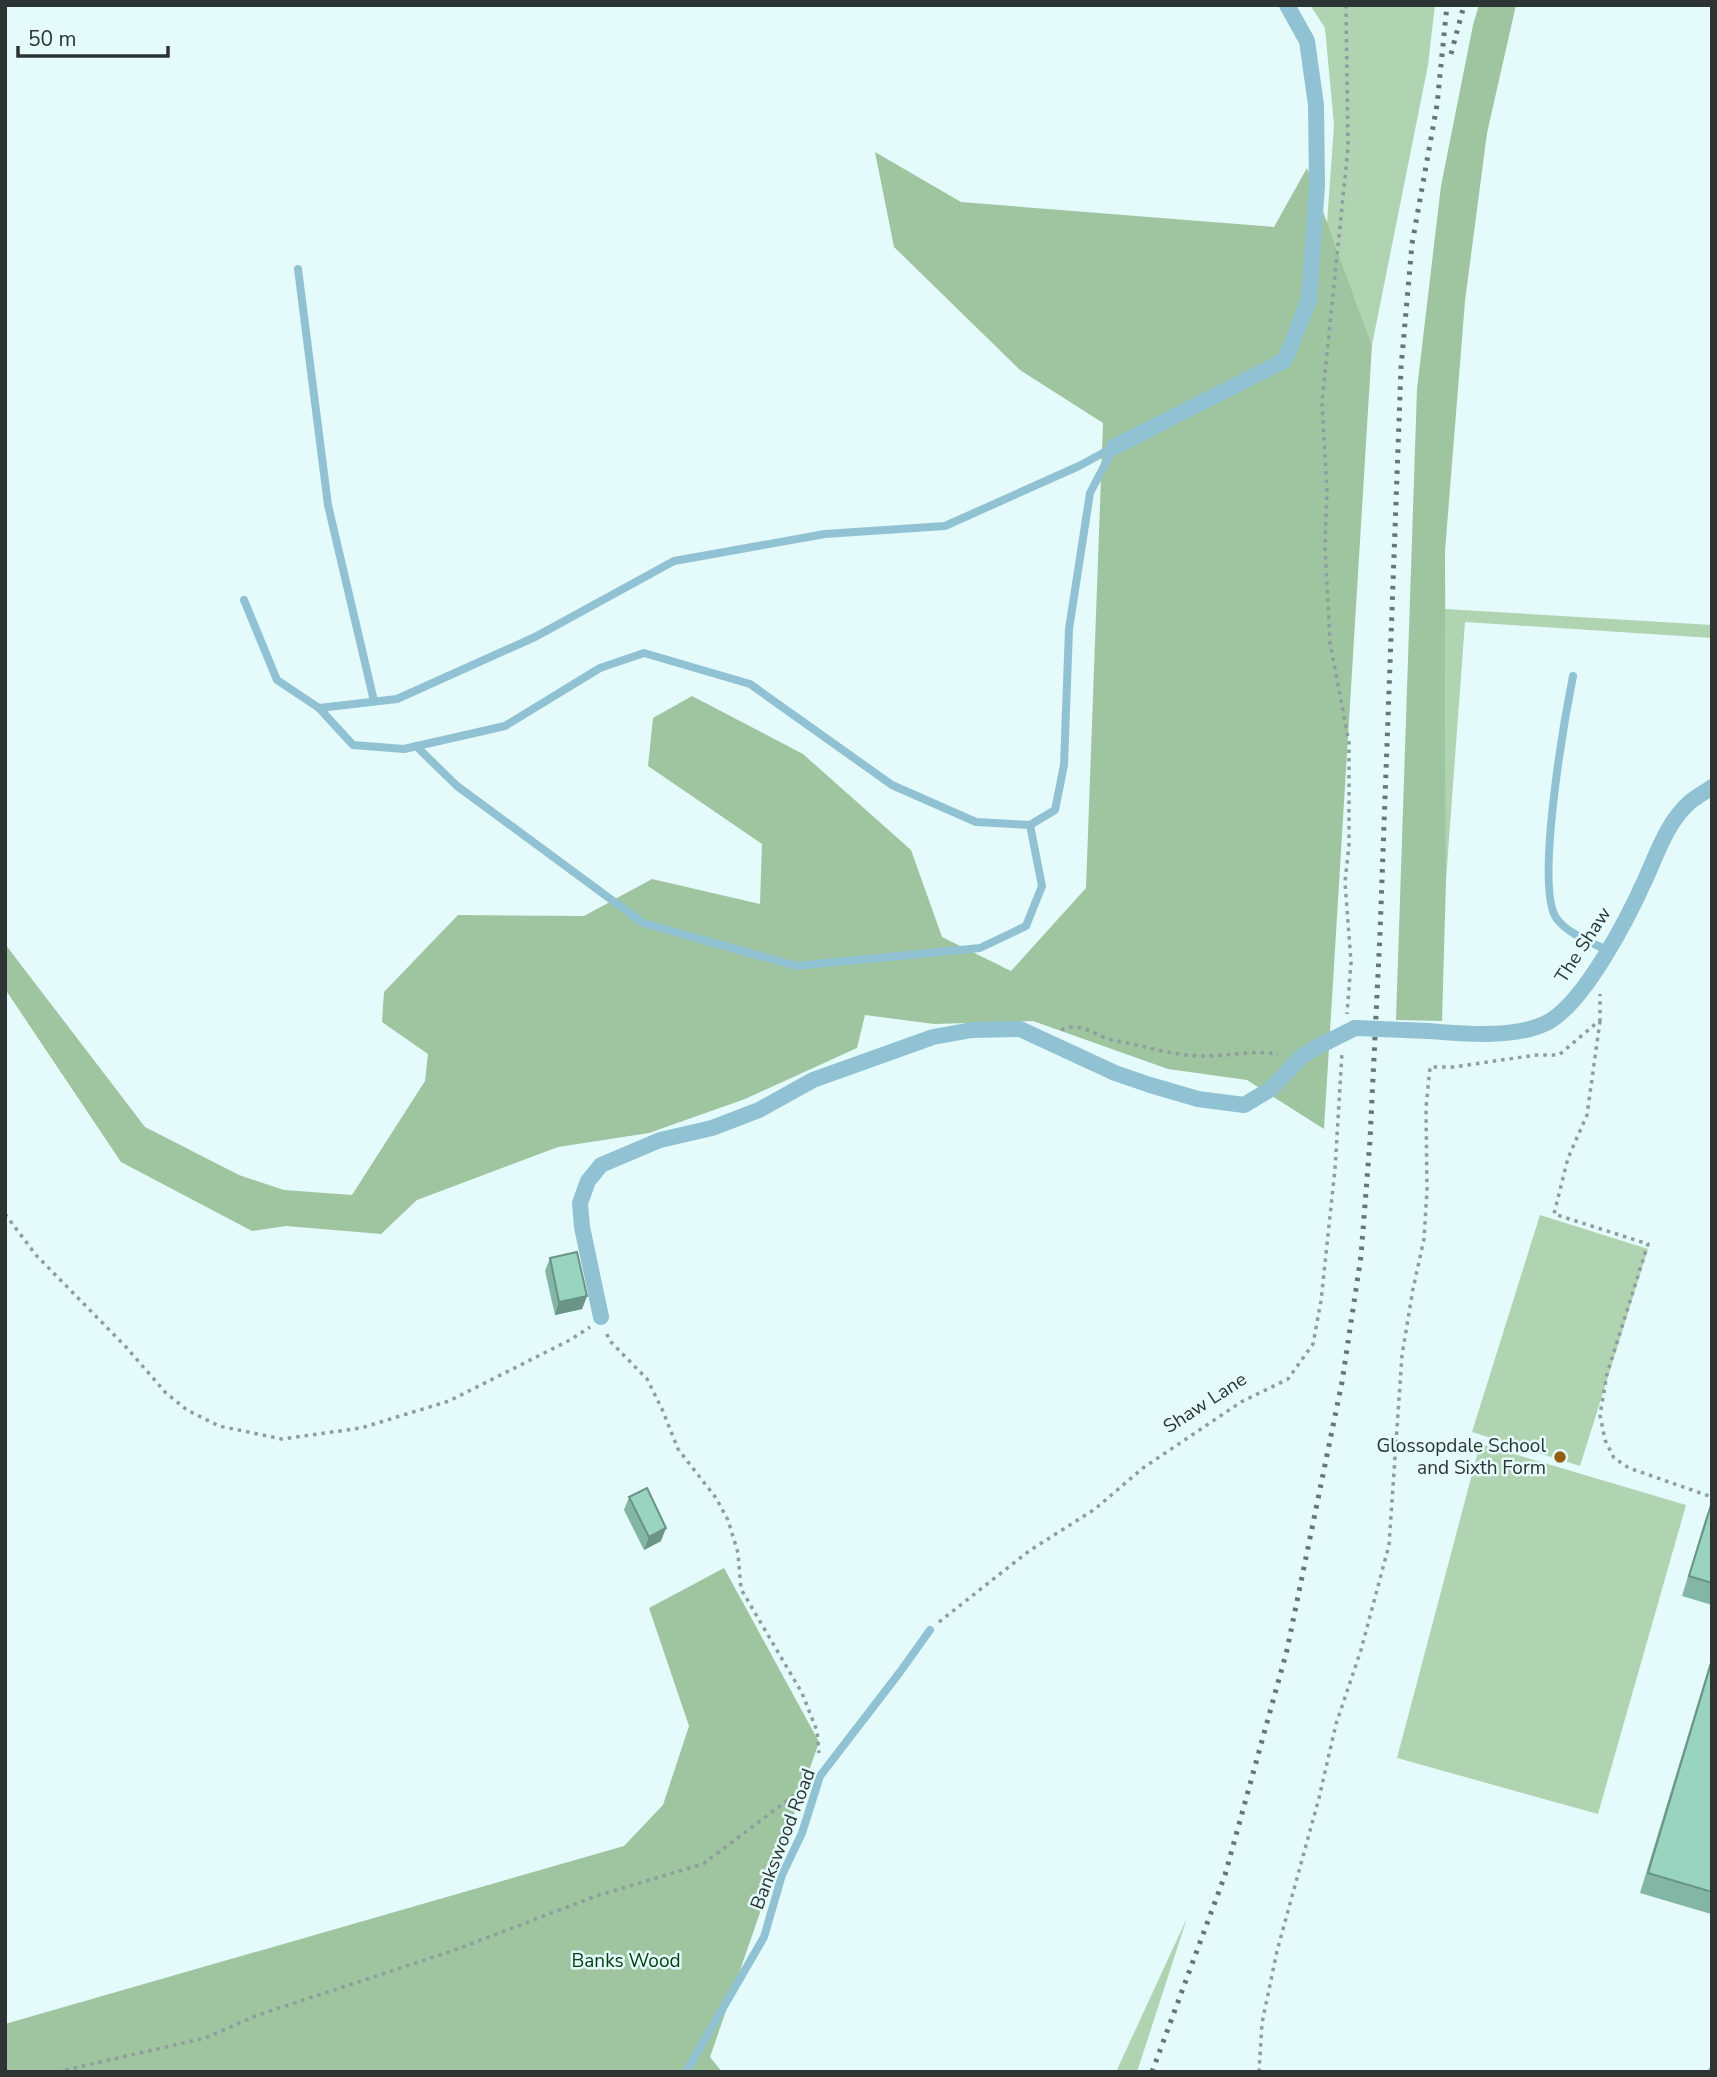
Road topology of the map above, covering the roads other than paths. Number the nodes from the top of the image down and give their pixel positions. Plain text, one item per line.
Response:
1 (1287, 5) edge
2 (298, 269) dead end
3 (1114, 447) junction
4 (244, 600) dead end
5 (1573, 676) dead end
6 (374, 701) junction
7 (319, 708) junction
8 (416, 746) junction
9 (1712, 788) edge
10 (1030, 825) junction
11 (1604, 955) junction
12 (601, 1318) road end
13 (930, 1630) road end
14 (686, 2072) edge

1 - 3 street
2 - 6 lane
3 - 6 lane
3 - 10 lane
4 - 7 lane
5 - 11 lane
6 - 7 lane
7 - 8 lane
8 - 10 lane
8 - 10 lane
9 - 11 street, The Shaw
11 - 12 street, The Shaw, bridge
13 - 14 lane, Bankswood Road

